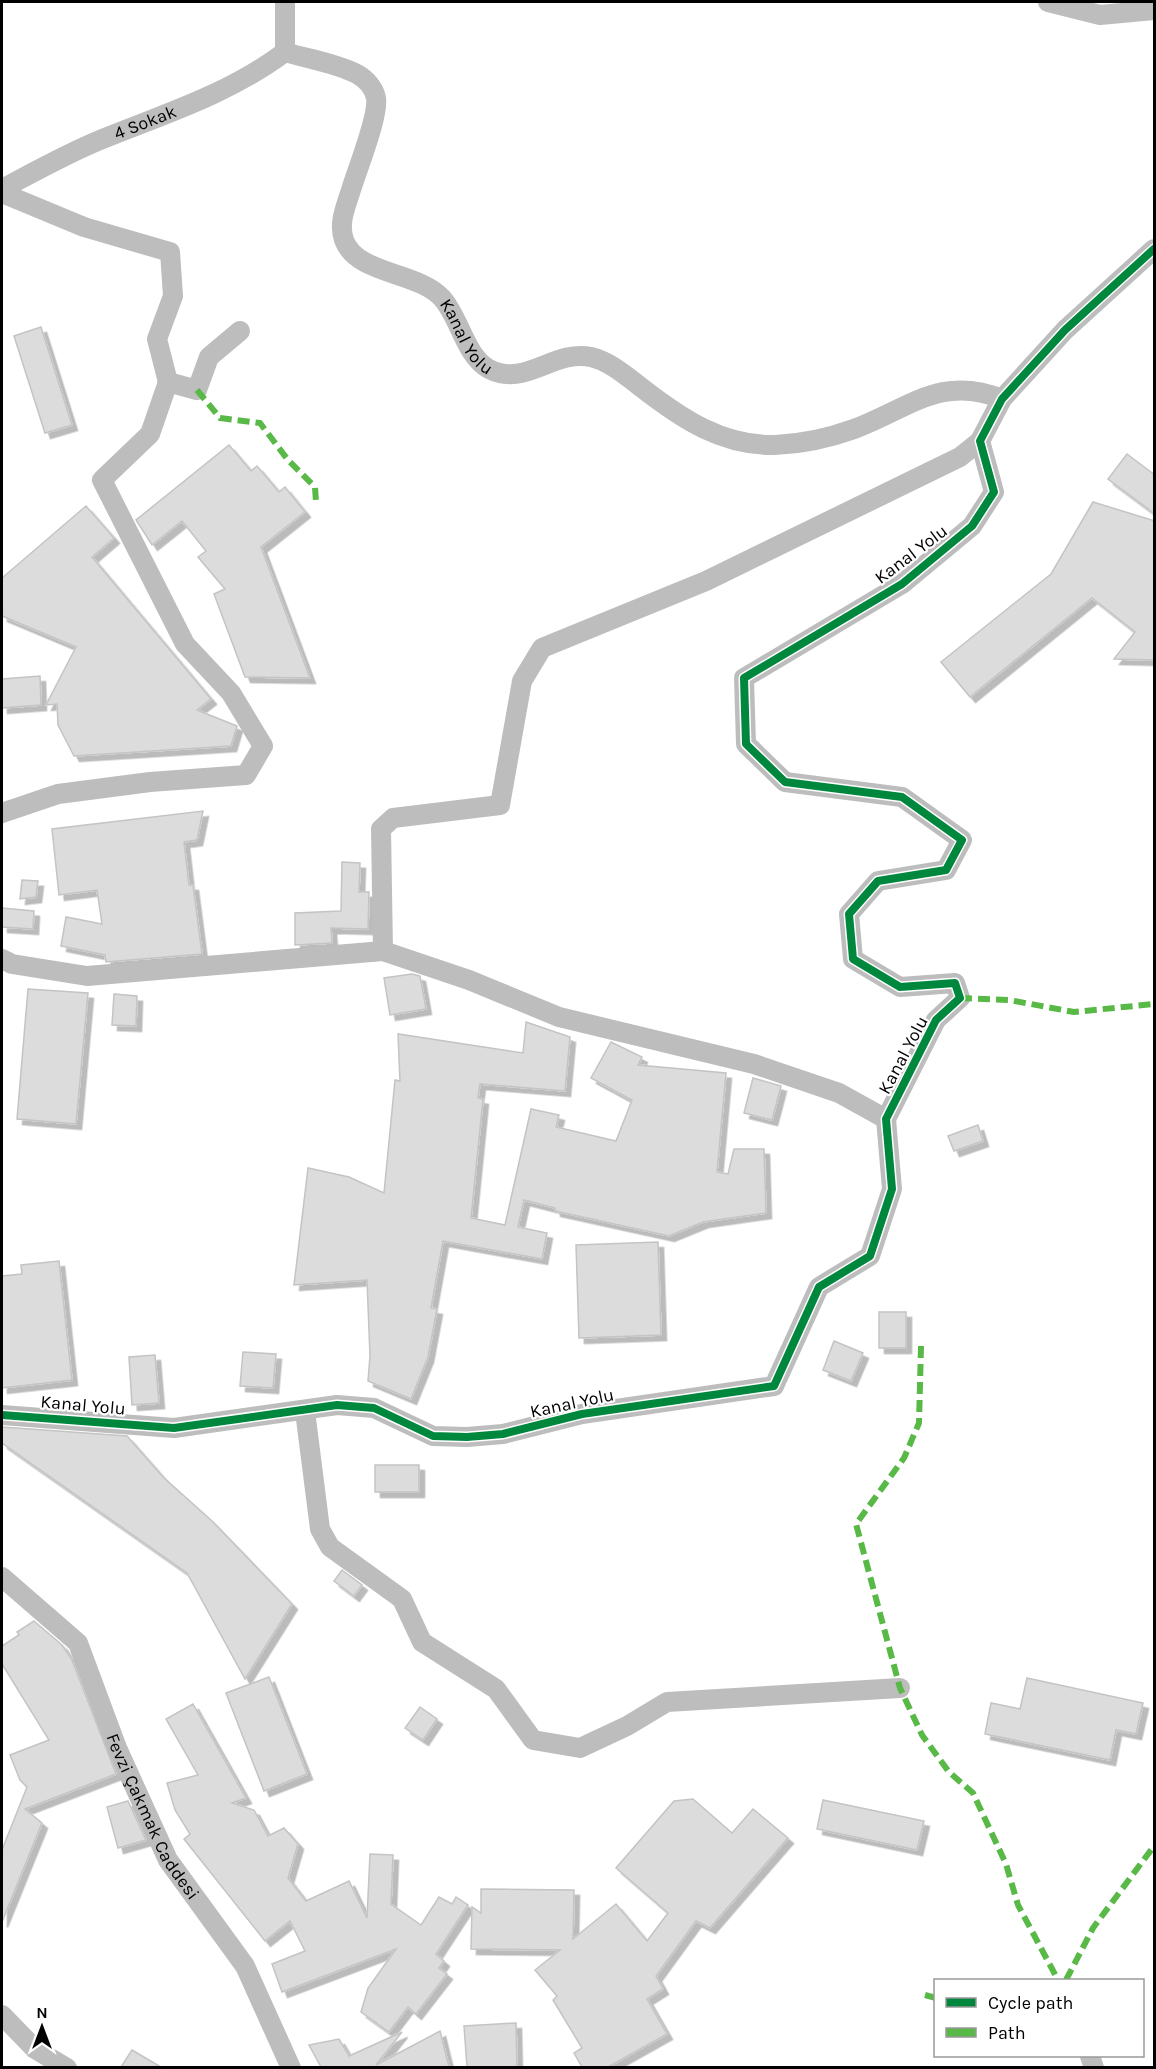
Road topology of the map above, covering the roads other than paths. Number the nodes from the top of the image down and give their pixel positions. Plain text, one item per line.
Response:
1 (285, 2) edge
2 (1048, 2) edge
3 (1155, 10) edge
4 (285, 52) junction
5 (2, 191) edge
6 (1155, 249) edge
7 (240, 331) dead end
8 (168, 382) junction
9 (1002, 399) junction
10 (980, 441) junction
11 (2, 813) edge
12 (383, 951) junction
13 (2, 958) edge
14 (886, 1119) junction
15 (305, 1411) junction
16 (2, 1415) edge
17 (2, 1577) edge
18 (900, 1688) dead end
19 (2, 2015) edge
20 (67, 2067) edge
21 (291, 2067) edge

1 - 4 street
2 - 3 street
4 - 5 street, 4 Sokak
4 - 9 street, Kanal Yolu
5 - 8 street
6 - 9 street
7 - 8 street
8 - 11 street
9 - 10 street
10 - 12 street
10 - 14 street, Kanal Yolu
12 - 13 street
12 - 14 street
14 - 15 street, Kanal Yolu
15 - 16 street, Kanal Yolu
15 - 18 street
17 - 21 street, Fevzi Çakmak Caddesi
19 - 20 street

